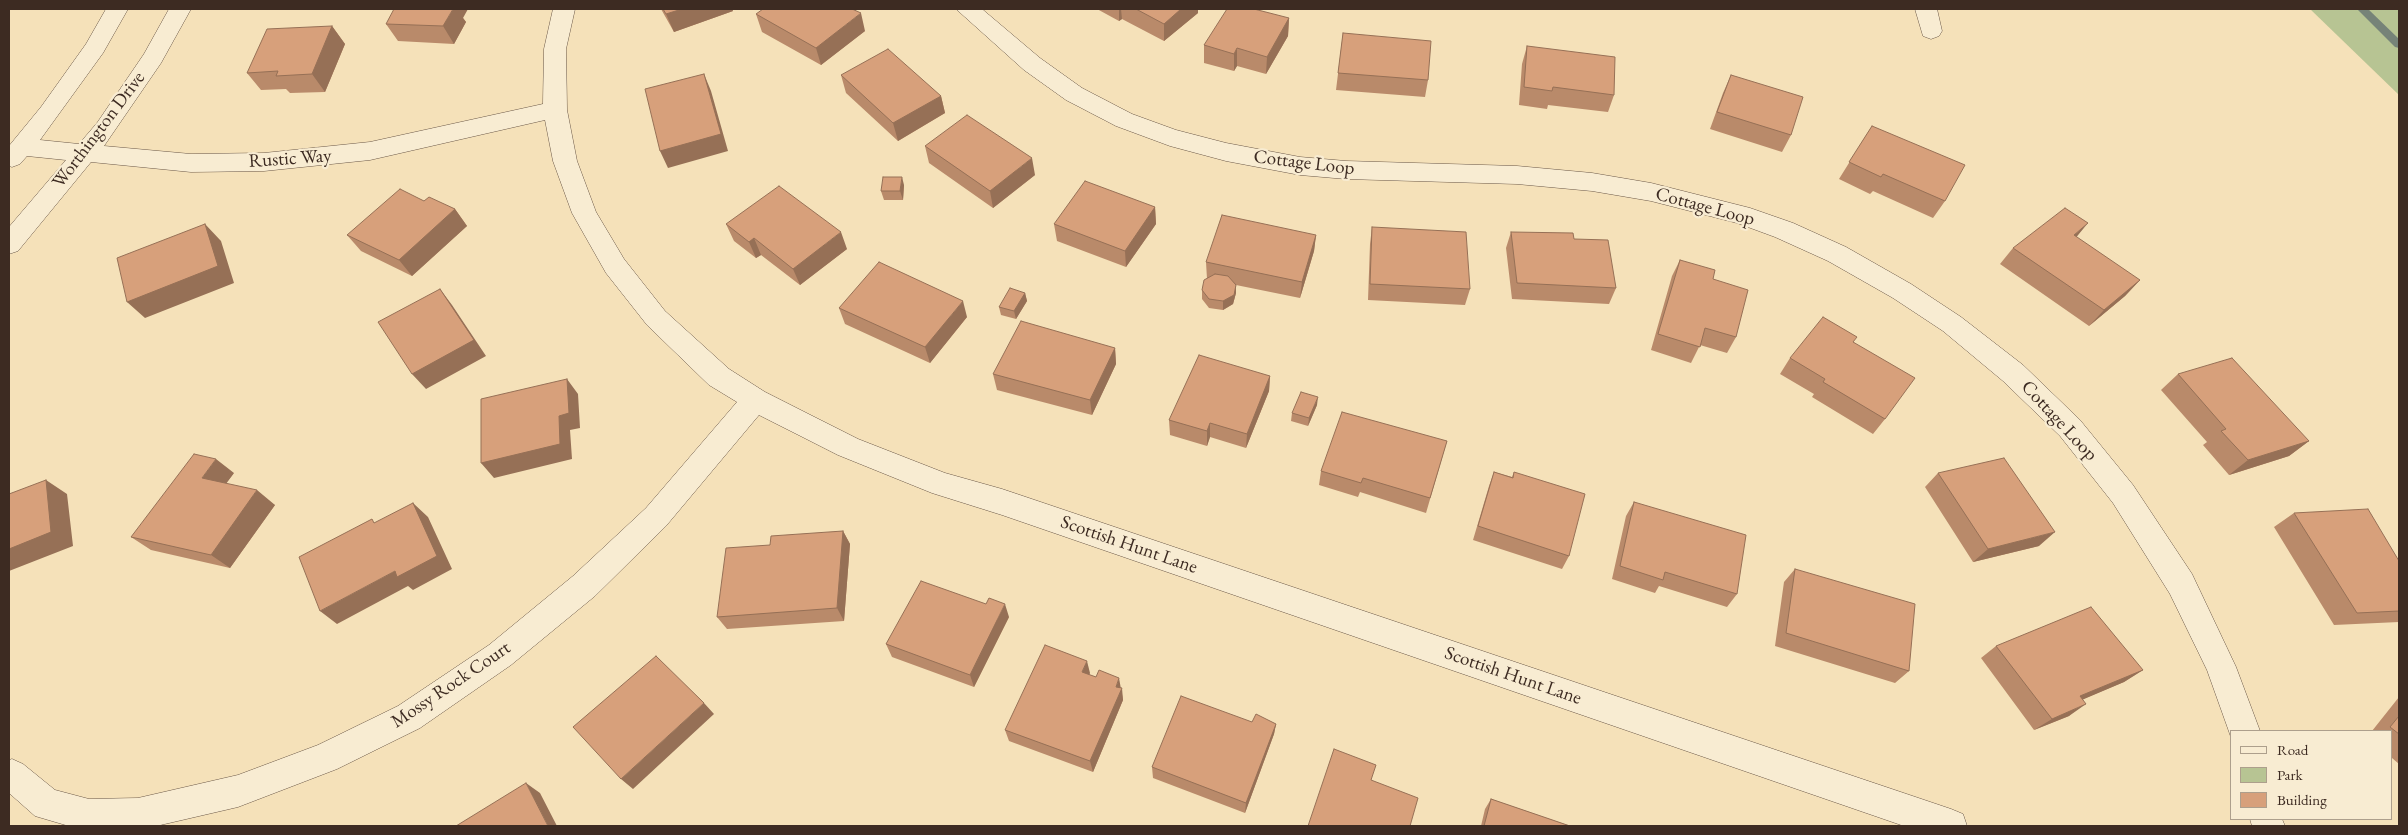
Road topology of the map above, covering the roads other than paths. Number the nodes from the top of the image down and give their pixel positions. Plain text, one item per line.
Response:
1 (117, 9) edge
2 (180, 9) edge
3 (564, 9) edge
4 (967, 9) edge
5 (1926, 9) edge
6 (1931, 31) dead end
7 (555, 110) junction
8 (15, 154) edge
9 (85, 154) junction
10 (9, 244) edge
11 (755, 400) junction
12 (2244, 730) edge
13 (12, 775) dead end
14 (1952, 826) edge

1 - 8 street
2 - 9 street, Worthington Drive
3 - 7 street, Scottish Hunt Lane
4 - 12 street, Cottage Loop
5 - 6 street
7 - 9 street, Rustic Way
7 - 11 street, Scottish Hunt Lane
8 - 9 street, Rustic Way
9 - 10 street, Worthington Drive
11 - 13 street, Mossy Rock Court
11 - 14 street, Scottish Hunt Lane

